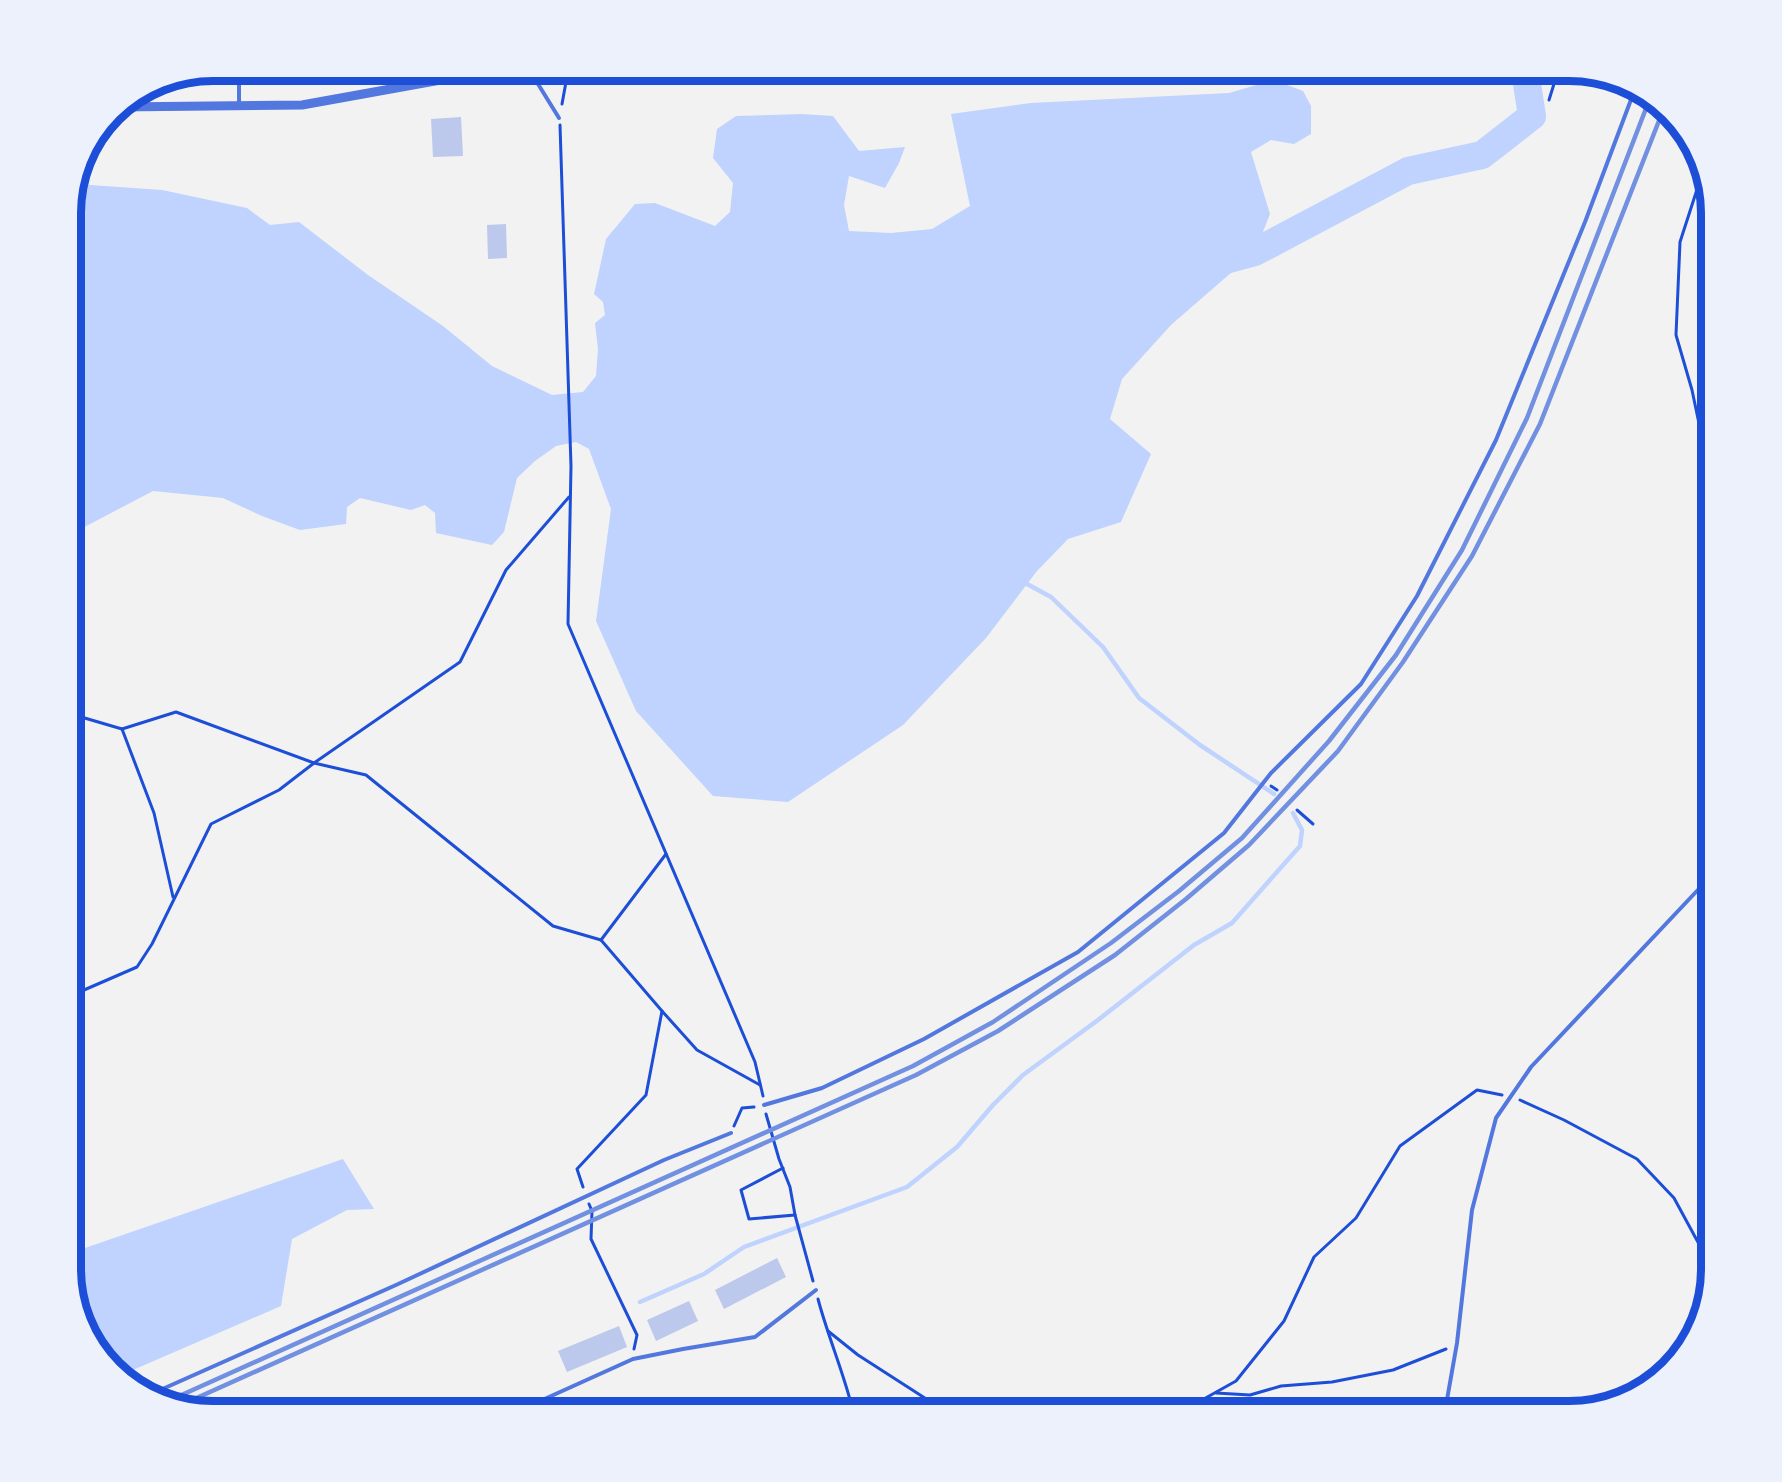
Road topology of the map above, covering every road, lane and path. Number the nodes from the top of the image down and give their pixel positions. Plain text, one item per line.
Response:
1 (239, 81) edge
2 (435, 81) edge
3 (537, 81) edge
4 (566, 81) edge
5 (1555, 81) edge
6 (1632, 97) edge
7 (1549, 100) dead end
8 (135, 107) edge
9 (239, 107) junction
10 (559, 118) junction
11 (1698, 187) edge
12 (1701, 431) edge
13 (570, 495) junction
14 (81, 717) edge
15 (122, 729) junction
16 (314, 763) junction
17 (1297, 810) dead end
18 (1313, 824) dead end
19 (666, 854) junction
20 (1701, 888) edge
21 (173, 899) junction
22 (601, 940) junction
23 (81, 996) edge
24 (662, 1011) junction
25 (760, 1086) junction
26 (1510, 1096) junction
27 (764, 1105) junction
28 (730, 1134) joint
29 (783, 1168) junction
30 (587, 1197) junction
31 (795, 1215) junction
32 (1701, 1248) edge
33 (816, 1290) junction
34 (826, 1330) junction
35 (1457, 1343) junction
36 (633, 1359) junction
37 (161, 1390) edge
38 (1214, 1393) junction
39 (542, 1401) edge
40 (850, 1401) edge
41 (928, 1401) edge
42 (1178, 1401) edge
43 (1447, 1401) edge

1 - 9 lane
2 - 9 street
3 - 10 lane
4 - 10 path
5 - 7 path
6 - 27 lane
8 - 9 street
10 - 13 path
11 - 12 path
13 - 16 path
13 - 19 path
14 - 15 path
15 - 16 path
15 - 21 path
16 - 21 path
16 - 22 path
17 - 18 path
19 - 22 path
19 - 25 path
20 - 26 lane
21 - 23 path
22 - 24 path
24 - 25 path
24 - 30 path
25 - 27 path
26 - 32 path
26 - 35 lane
26 - 38 path
27 - 28 path
27 - 29 path
28 - 30 lane
29 - 31 path
29 - 31 path
30 - 36 path
30 - 37 lane
31 - 33 path
33 - 34 path
33 - 36 lane
34 - 40 path
34 - 41 path
35 - 38 path
35 - 43 lane
36 - 39 lane
38 - 42 path

